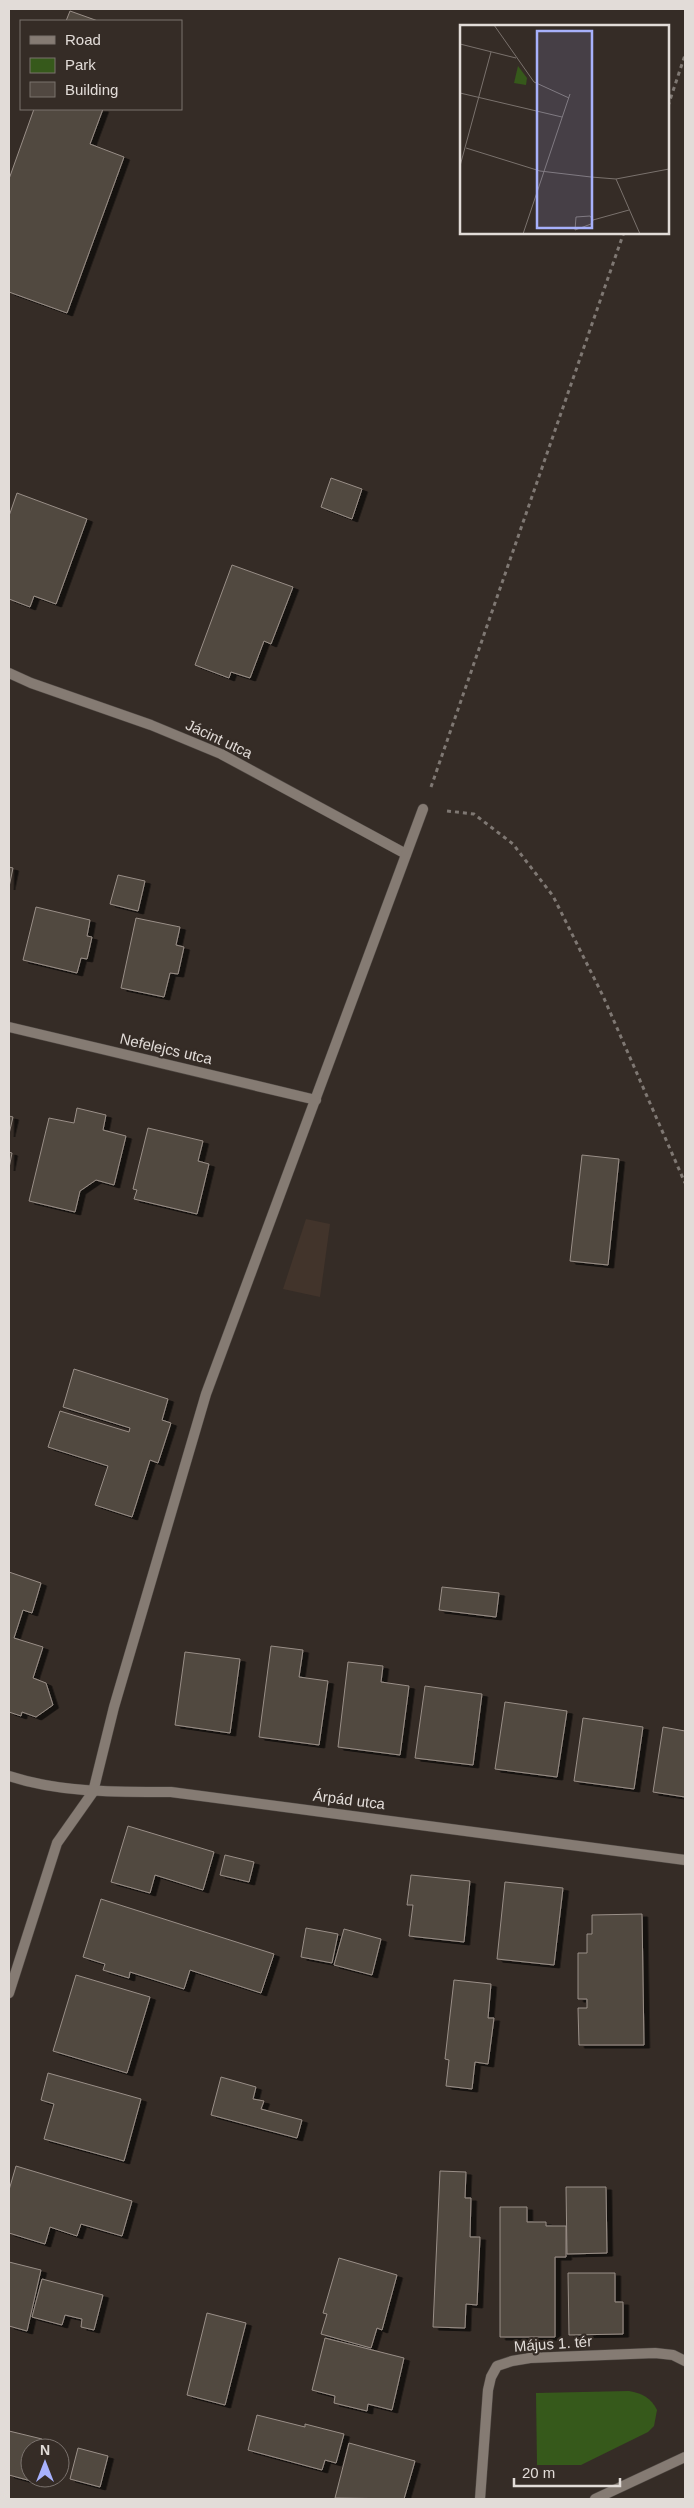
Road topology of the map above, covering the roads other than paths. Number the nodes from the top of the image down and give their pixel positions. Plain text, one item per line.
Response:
1 (9, 673) edge
2 (424, 808) road end
3 (406, 854) junction
4 (9, 1027) edge
5 (316, 1100) junction
6 (9, 1776) edge
7 (93, 1792) junction
8 (685, 1860) edge
9 (9, 1993) edge
10 (685, 2360) edge
11 (685, 2457) edge
12 (480, 2499) edge
13 (595, 2499) edge

1 - 3 street, Jácint utca
2 - 3 street
3 - 5 street
4 - 5 street, Nefelejcs utca
5 - 7 street
6 - 7 street, Árpád utca
7 - 8 street, Árpád utca
7 - 9 street
10 - 12 street, Május 1. tér
11 - 13 street

